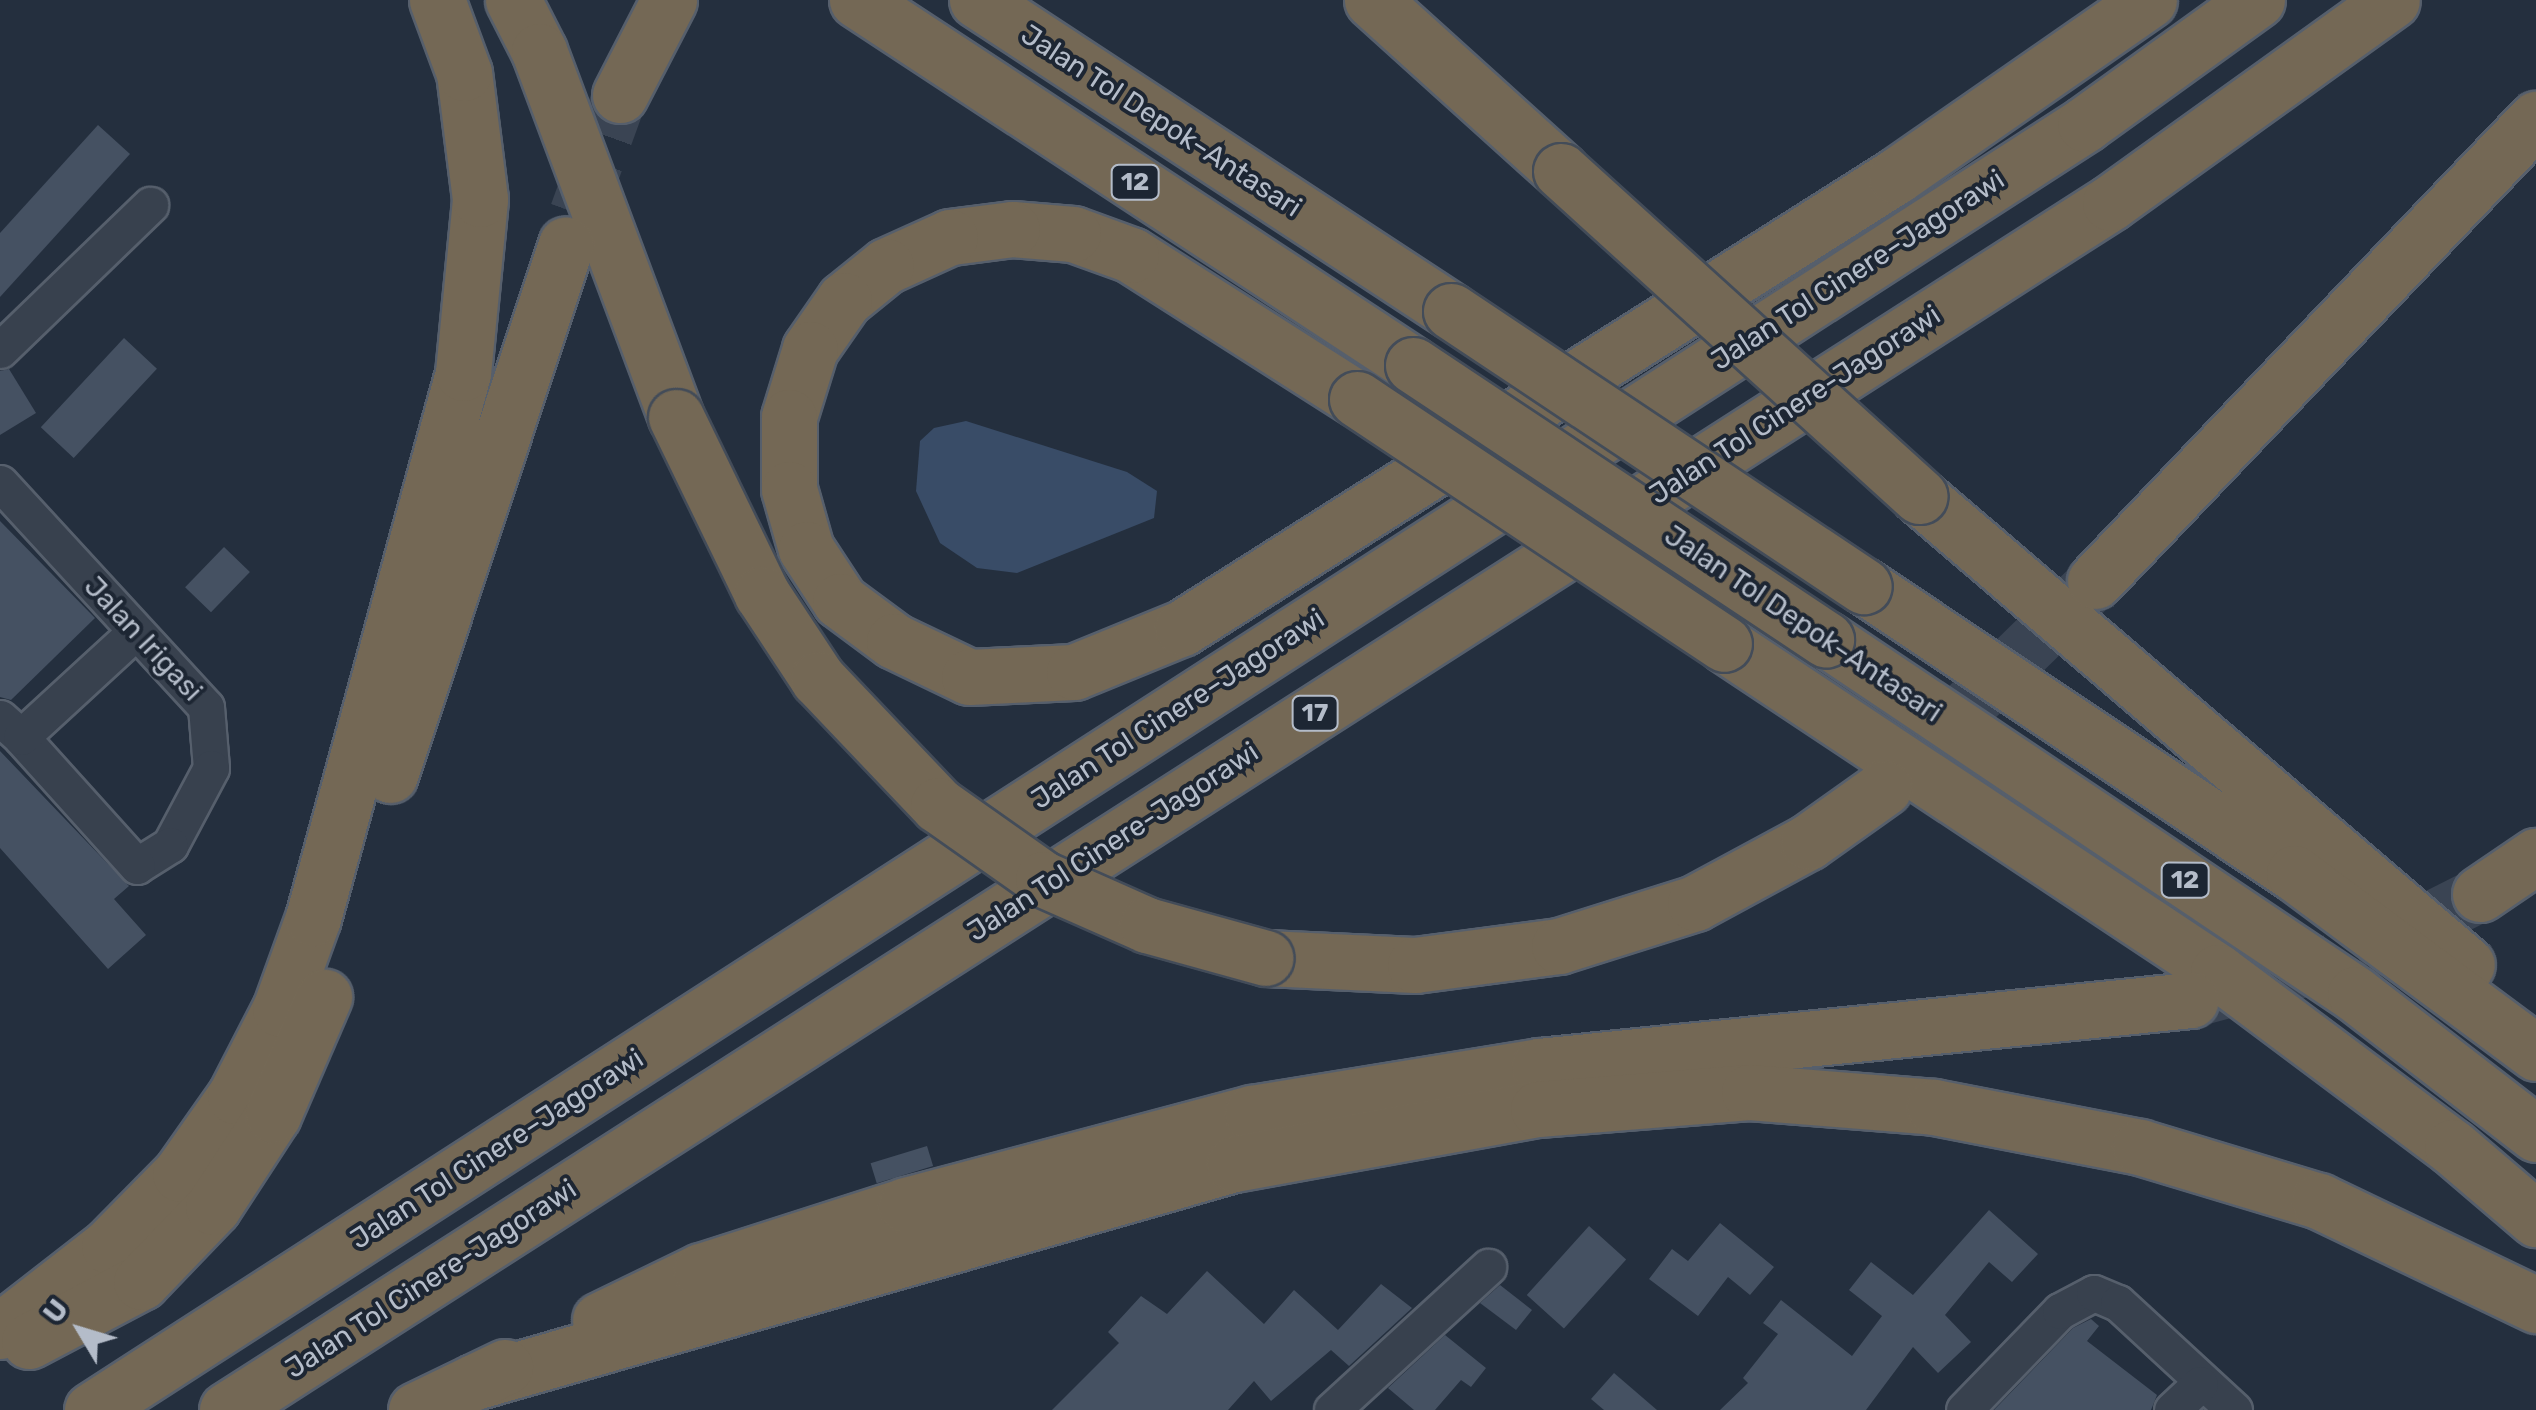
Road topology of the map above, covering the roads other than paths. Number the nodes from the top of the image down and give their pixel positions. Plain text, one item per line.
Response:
1 (438, 0) edge
2 (514, 0) edge
3 (669, 0) edge
4 (857, 0) edge
5 (976, 0) edge
6 (1372, 0) edge
7 (2149, 0) edge
8 (2257, 0) edge
9 (2392, 0) edge
10 (620, 95) tunnel mouth
11 (2536, 119) edge
12 (150, 206) dead end
13 (566, 244) tunnel mouth
14 (0, 350) edge
15 (0, 483) edge
16 (2095, 581) tunnel mouth
17 (135, 632) junction
18 (10, 728) edge
19 (1884, 788) tunnel mouth
20 (2536, 856) edge
21 (2480, 894) tunnel mouth
22 (2192, 1000) tunnel mouth
23 (2536, 1032) edge
24 (2536, 1053) edge
25 (2536, 1134) edge
26 (2536, 1220) edge
27 (1488, 1267) dead end
28 (2536, 1305) edge
29 (0, 1331) edge
30 (0, 1356) edge
31 (474, 1382) junction
32 (2200, 1384) junction
33 (92, 1410) edge
34 (227, 1410) edge
35 (416, 1410) edge
36 (1332, 1410) edge
37 (1964, 1410) edge
38 (2172, 1410) edge
39 (2234, 1410) edge

1 - 29 highway
2 - 19 highway, bridge
3 - 10 highway
4 - 25 highway, Jalan Tol Depok–Antasari / 12, bridge
5 - 24 highway, Jalan Tol Depok–Antasari / 12, bridge
6 - 23 highway, bridge
7 - 26 highway, bridge
8 - 33 highway, Jalan Tol Cinere–Jagorawi
9 - 34 highway, Jalan Tol Cinere-Jagorawi / 17
11 - 16 highway
12 - 14 street
13 - 30 highway
15 - 17 street, Jalan Irigasi
17 - 18 street
17 - 18 street, Jalan Irigasi
20 - 21 highway
22 - 31 highway
27 - 36 street
28 - 31 highway
31 - 35 highway
32 - 37 street
32 - 38 street
32 - 39 street

